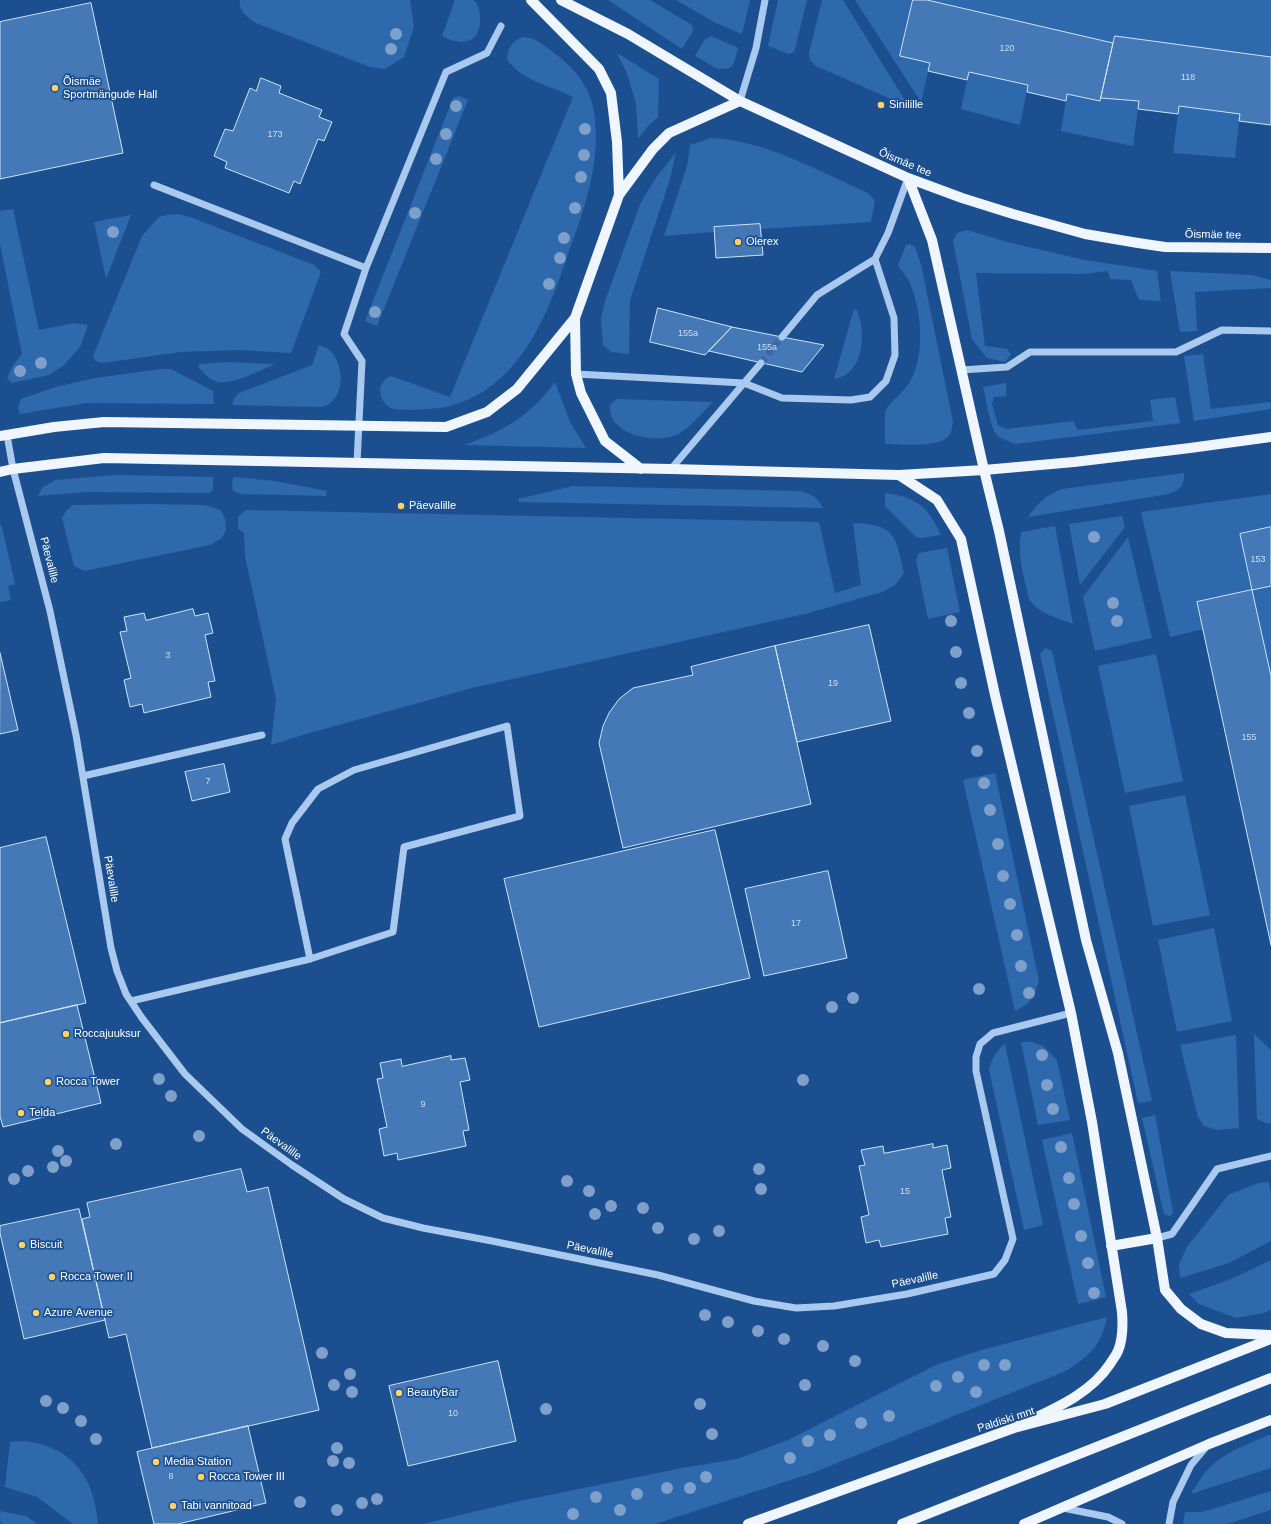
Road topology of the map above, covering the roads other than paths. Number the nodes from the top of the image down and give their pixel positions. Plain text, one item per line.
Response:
1 (531, 0) edge
2 (561, 0) edge
3 (765, 0) edge
4 (501, 26) dead end
5 (740, 101) junction
6 (908, 178) junction
7 (154, 185) dead end
8 (619, 195) junction
9 (1271, 248) edge
10 (875, 259) junction
11 (366, 268) junction
12 (575, 318) junction
13 (1271, 331) edge
14 (782, 337) tunnel mouth
15 (761, 362) tunnel mouth
16 (961, 370) junction
17 (576, 374) junction
18 (744, 383) junction
19 (359, 426) junction
20 (3, 435) edge
21 (1271, 437) edge
22 (357, 463) junction
23 (13, 469) junction
24 (641, 469) junction
25 (672, 469) junction
26 (984, 470) junction
27 (0, 472) edge
28 (899, 475) junction
29 (262, 735) dead end
30 (83, 776) junction
31 (310, 959) junction
32 (131, 1001) junction
33 (1071, 1013) junction
34 (1271, 1156) edge
35 (1158, 1238) junction
36 (1111, 1246) junction
37 (1271, 1335) edge
38 (1271, 1339) edge
39 (1271, 1378) edge
40 (1271, 1420) edge
41 (1014, 1428) junction
42 (1209, 1444) junction
43 (1063, 1508) junction
44 (748, 1524) edge
45 (902, 1524) edge
46 (1024, 1524) edge
47 (1122, 1524) edge
48 (1170, 1524) edge

1 - 8 main road
2 - 5 main road, Õismäe tee
3 - 5 street
4 - 11 street
5 - 6 main road, Õismäe tee
5 - 8 main road
6 - 9 main road, Õismäe tee
6 - 10 street
6 - 16 main road
7 - 11 street
8 - 12 main road
10 - 14 street
10 - 18 street
11 - 19 street
12 - 17 main road
12 - 19 main road
13 - 16 street
15 - 18 street
16 - 26 main road
17 - 18 street
17 - 24 main road
18 - 25 street
19 - 20 main road
19 - 22 street
20 - 23 street, Päevalille
21 - 26 main road
22 - 23 main road
22 - 24 main road
23 - 27 main road
23 - 30 street, Päevalille
24 - 25 main road
25 - 28 main road
26 - 28 main road
26 - 35 main road
28 - 33 main road
29 - 30 street
30 - 32 street, Päevalille
31 - 31 street
31 - 32 street
32 - 33 street, Päevalille
33 - 36 main road
34 - 35 street
35 - 36 main road
35 - 37 main road
36 - 41 main road
38 - 41 main road, Paldiski mnt
39 - 45 main road
40 - 42 main road
41 - 44 main road, Paldiski mnt
42 - 43 main road
42 - 48 street
43 - 46 main road
43 - 47 street

